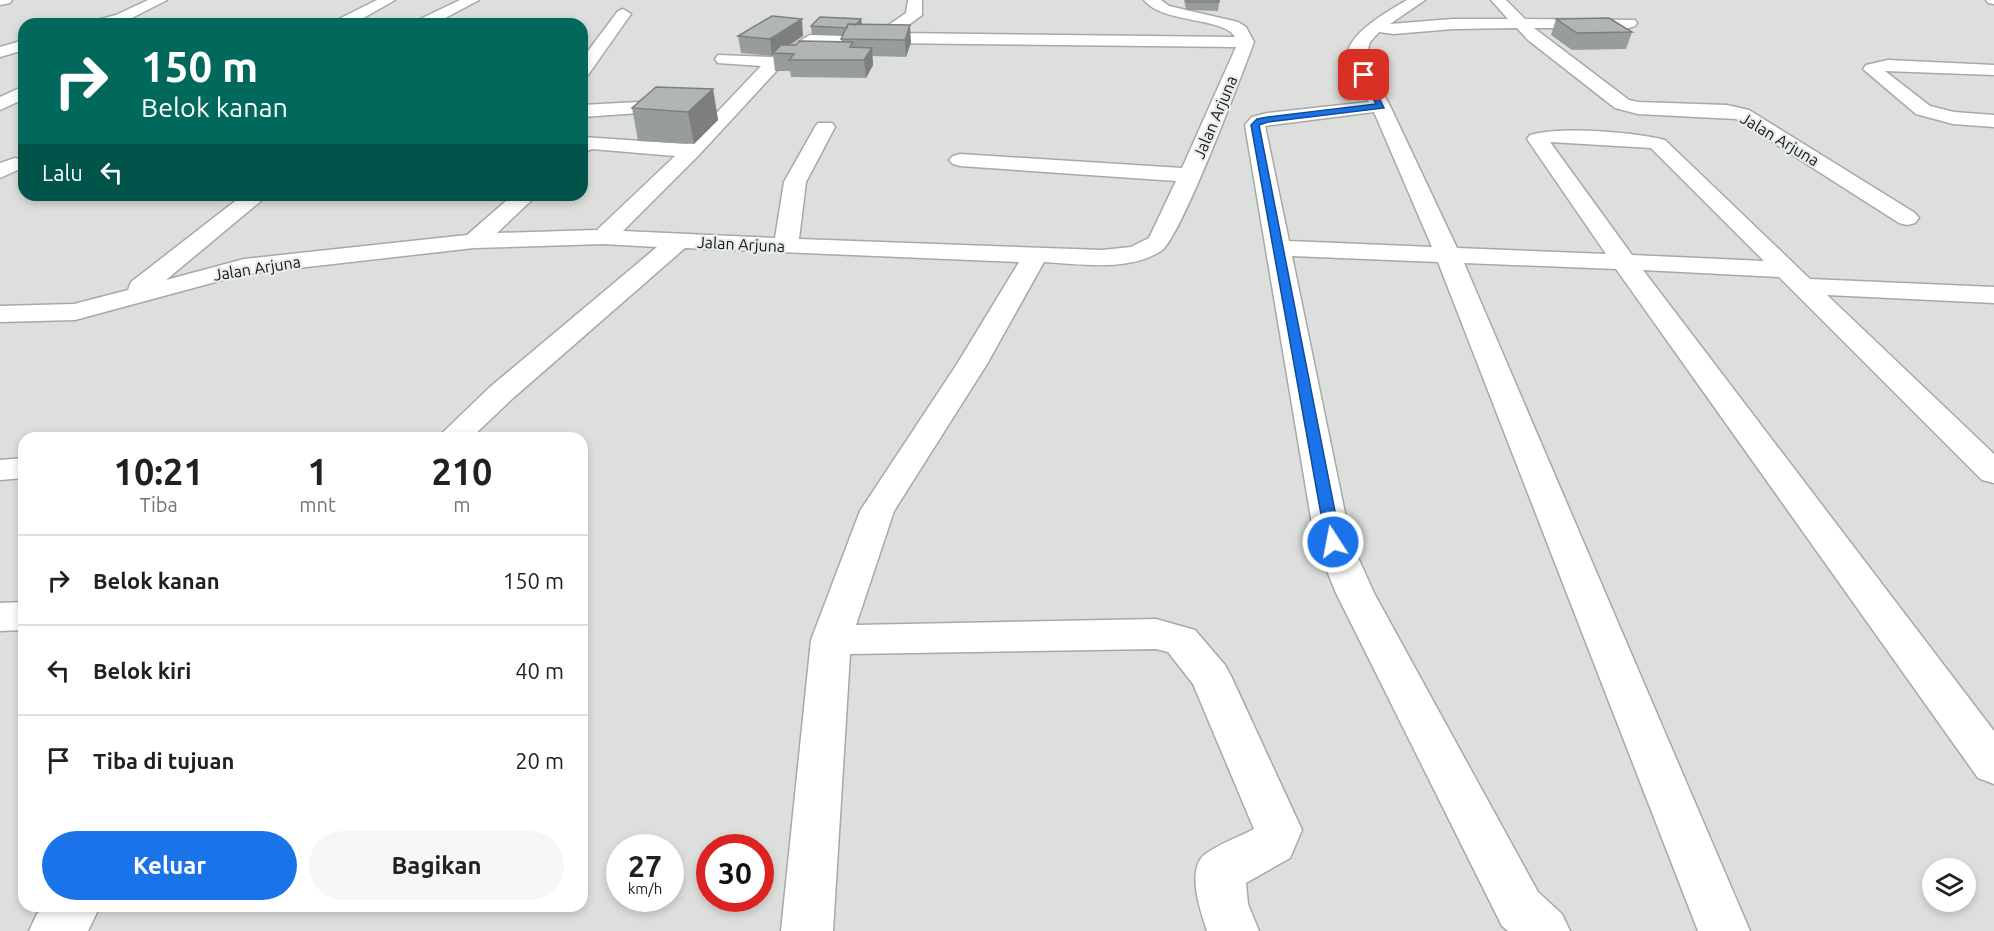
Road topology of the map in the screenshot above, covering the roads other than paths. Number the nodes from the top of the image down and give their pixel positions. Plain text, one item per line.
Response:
1 (5, 0) edge
2 (160, 0) edge
3 (388, 0) edge
4 (472, 0) edge
5 (915, 0) edge
6 (1151, 0) edge
7 (1418, 0) edge
8 (1498, 0) edge
9 (0, 2) edge
10 (623, 14) dead end
11 (121, 18) edge
12 (353, 18) edge
13 (434, 18) edge
14 (1629, 23) dead end
15 (1521, 24) junction
16 (1376, 27) junction
17 (881, 38) junction
18 (1246, 42) junction
19 (18, 47) edge
20 (0, 52) edge
21 (724, 59) dead end
22 (775, 62) junction
23 (588, 63) edge
24 (1994, 70) edge
25 (739, 102) junction
26 (1381, 106) junction
27 (588, 111) edge
28 (1994, 121) edge
29 (825, 128) dead end
30 (588, 142) edge
31 (692, 151) junction
32 (960, 160) dead end
33 (1190, 175) junction
34 (249, 201) edge
35 (519, 201) edge
36 (1906, 219) dead end
37 (603, 237) junction
38 (474, 241) junction
39 (679, 241) junction
40 (786, 246) junction
41 (1278, 248) junction
42 (1036, 254) junction
43 (1448, 255) junction
44 (1624, 262) junction
45 (1795, 278) junction
46 (1968, 294) junction
47 (131, 295) junction
48 (1994, 295) edge
49 (0, 314) edge
50 (1994, 315) edge
51 (459, 432) edge
52 (18, 468) edge
53 (0, 470) edge
54 (1994, 473) edge
55 (18, 616) edge
56 (0, 617) edge
57 (831, 640) junction
58 (1994, 765) edge
59 (71, 912) edge
60 (56, 931) edge
61 (807, 931) edge
62 (1233, 931) edge
63 (1544, 931) edge
64 (1724, 931) edge

1 - 9 street
2 - 11 street
3 - 12 street
4 - 13 street
5 - 17 street
6 - 18 street
7 - 16 street
8 - 15 street, Jalan Arjuna
10 - 23 street
14 - 15 street
15 - 16 street
15 - 36 street, Jalan Arjuna
16 - 26 street
17 - 18 street
17 - 22 street
18 - 33 street, Jalan Arjuna
19 - 20 street
21 - 22 street
22 - 25 street
24 - 28 street
25 - 27 street
25 - 31 street
26 - 41 street
26 - 43 street
29 - 40 street
30 - 31 street
31 - 37 street
32 - 33 street
33 - 42 street, Jalan Arjuna
34 - 47 street
35 - 38 street
37 - 38 street, Jalan Arjuna
37 - 39 street, Jalan Arjuna
38 - 47 street, Jalan Arjuna
39 - 40 street, Jalan Arjuna
39 - 51 street
40 - 42 street, Jalan Arjuna
41 - 43 street
41 - 63 street
42 - 57 street
43 - 44 street
43 - 64 street
44 - 45 street
44 - 45 street
44 - 58 street
45 - 46 street
45 - 54 street
46 - 48 street
46 - 50 street
47 - 49 street, Jalan Arjuna
52 - 53 street
55 - 56 street
57 - 61 street
57 - 62 street
59 - 60 street

